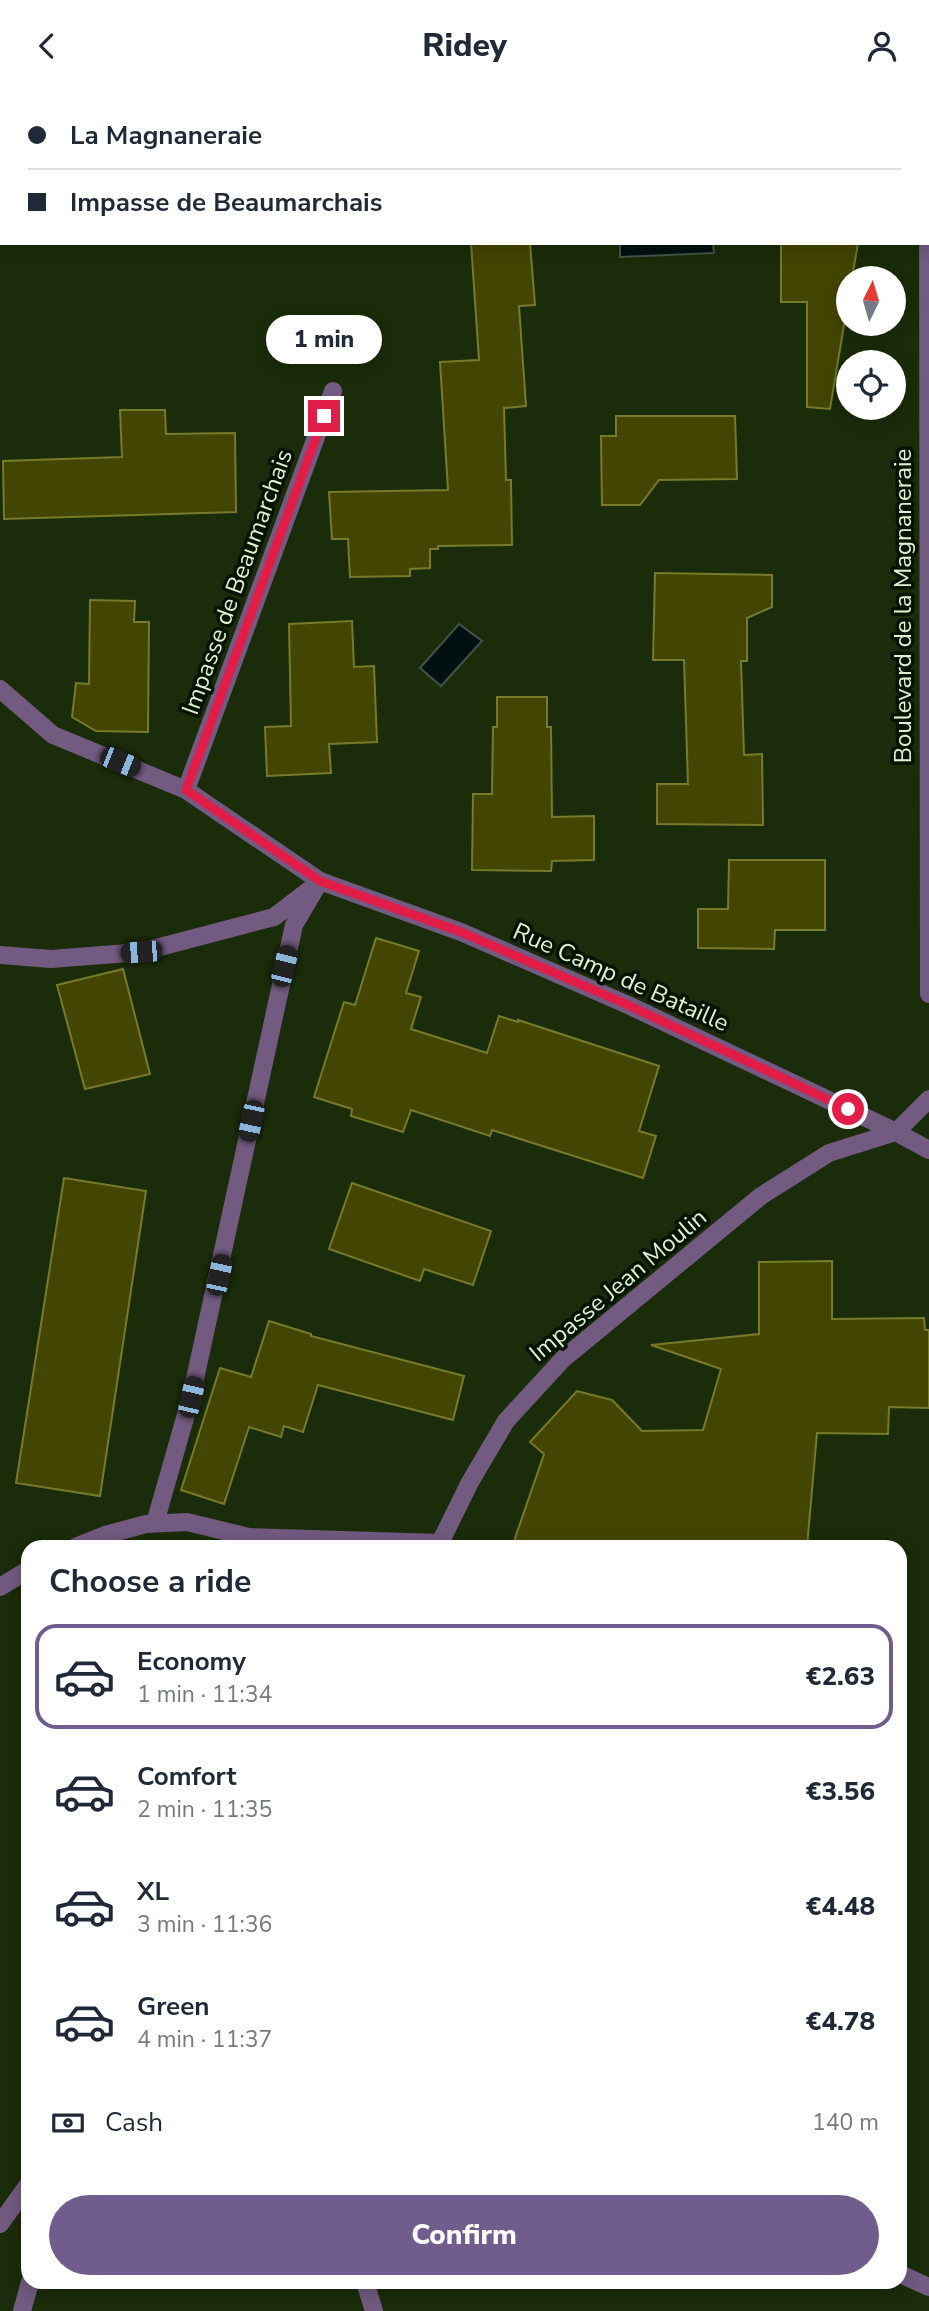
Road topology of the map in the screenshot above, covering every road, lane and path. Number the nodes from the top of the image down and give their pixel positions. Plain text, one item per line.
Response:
1 (928, 245) edge
2 (929, 361) edge
3 (333, 391) dead end
4 (0, 688) edge
5 (186, 790) junction
6 (320, 881) junction
7 (0, 955) edge
8 (929, 994) edge
9 (929, 1099) edge
10 (896, 1132) junction
11 (929, 1150) edge
12 (155, 1523) junction
13 (92, 1540) edge
14 (320, 1540) edge
15 (441, 1540) edge
16 (21, 1574) edge
17 (0, 1587) edge
18 (21, 2211) edge
19 (0, 2224) edge
20 (907, 2277) edge
21 (929, 2287) edge
22 (28, 2289) edge
23 (367, 2289) edge
24 (22, 2311) edge
25 (374, 2311) edge

1 - 2 street, Boulevard de la Magnaneraie
2 - 8 street, Boulevard de la Magnaneraie
3 - 5 street, Impasse de Beaumarchais
4 - 5 street, Rue Camp de Bataille
5 - 6 street, Rue Camp de Bataille
6 - 7 street
6 - 10 street, Rue Camp de Bataille
6 - 12 street
9 - 10 street
10 - 11 street, Rue Camp de Bataille
10 - 15 street, Impasse Jean Moulin
12 - 13 street
12 - 14 street
16 - 17 street
18 - 19 street
20 - 21 street
22 - 24 street
23 - 25 street

